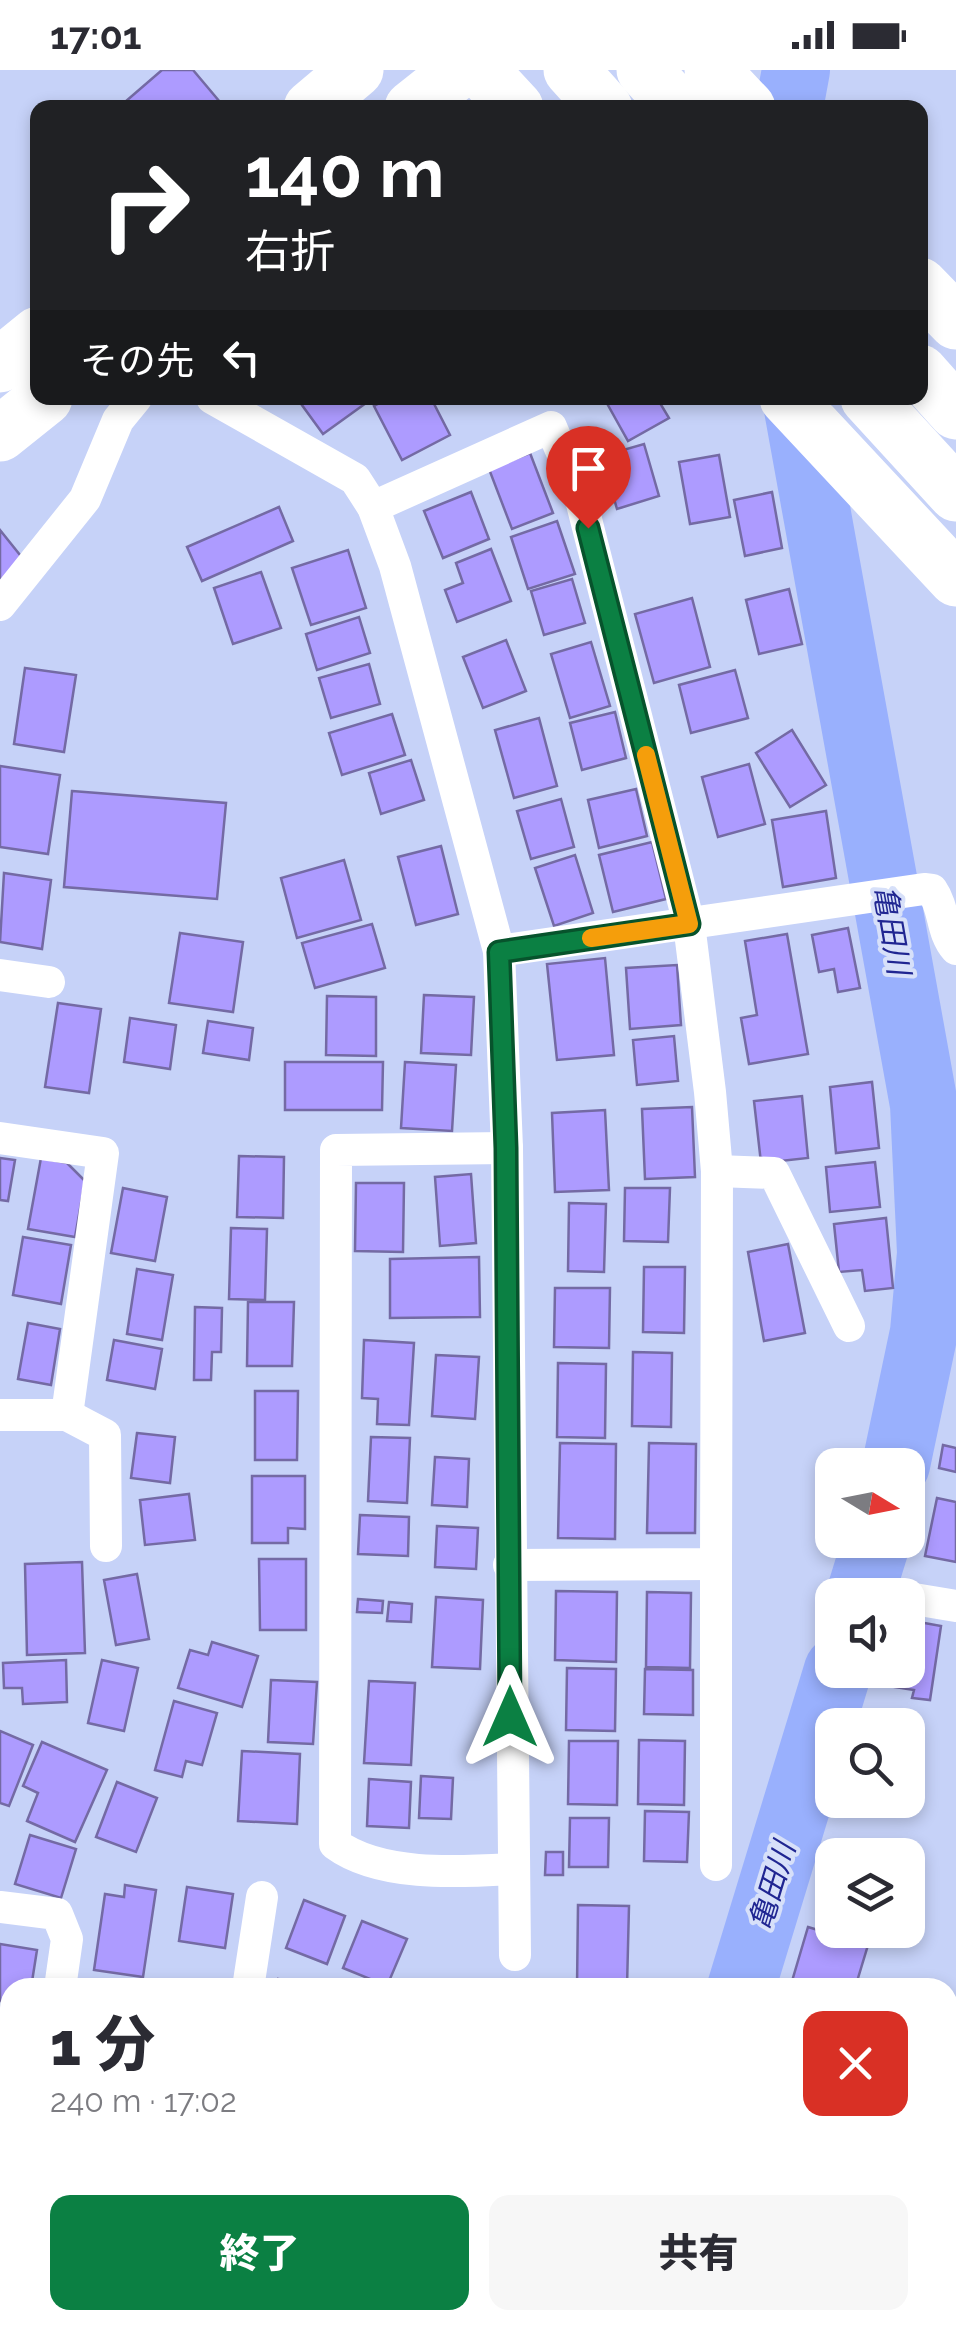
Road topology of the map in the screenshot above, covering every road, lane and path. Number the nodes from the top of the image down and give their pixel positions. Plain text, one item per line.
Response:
1 (356, 70) edge
2 (460, 70) edge
3 (482, 70) edge
4 (571, 70) edge
5 (644, 70) edge
6 (712, 70) edge
7 (320, 100) edge
8 (422, 100) edge
9 (509, 100) edge
10 (598, 100) edge
11 (672, 100) edge
12 (740, 100) edge
13 (928, 292) edge
14 (956, 322) edge
15 (30, 341) edge
16 (0, 365) edge
17 (928, 381) edge
18 (36, 405) edge
19 (130, 405) edge
20 (224, 405) edge
21 (793, 405) edge
22 (874, 405) edge
23 (956, 412) edge
24 (0, 434) edge
25 (956, 494) edge
26 (374, 508) junction
27 (956, 580) edge
28 (0, 604) edge
29 (689, 924) junction
30 (956, 949) edge
31 (499, 952) junction
32 (0, 975) edge
33 (49, 982) dead end
34 (0, 1138) edge
35 (506, 1148) junction
36 (717, 1170) junction
37 (848, 1326) dead end
38 (0, 1415) edge
39 (67, 1415) junction
40 (106, 1546) dead end
41 (716, 1564) junction
42 (509, 1566) junction
43 (925, 1601) edge
44 (956, 1606) edge
45 (716, 1864) dead end
46 (512, 1869) junction
47 (262, 1898) dead end
48 (0, 1907) edge
49 (516, 1955) dead end
50 (61, 1978) edge
51 (250, 1978) edge

1 - 7 highway
2 - 8 highway
3 - 9 highway
4 - 10 highway
5 - 11 highway
6 - 12 highway
13 - 14 highway
15 - 16 highway
17 - 23 highway
18 - 24 highway
19 - 28 street
20 - 26 street
21 - 27 highway
22 - 25 highway
26 - 29 street
26 - 31 street
29 - 30 street
29 - 31 street
29 - 36 street
31 - 35 street
32 - 33 street
34 - 39 street
35 - 42 street
35 - 46 street
36 - 37 street
36 - 41 street
38 - 39 street
39 - 40 street
41 - 42 street
41 - 45 street
42 - 46 street
43 - 44 street
46 - 49 street
47 - 51 street
48 - 50 street

